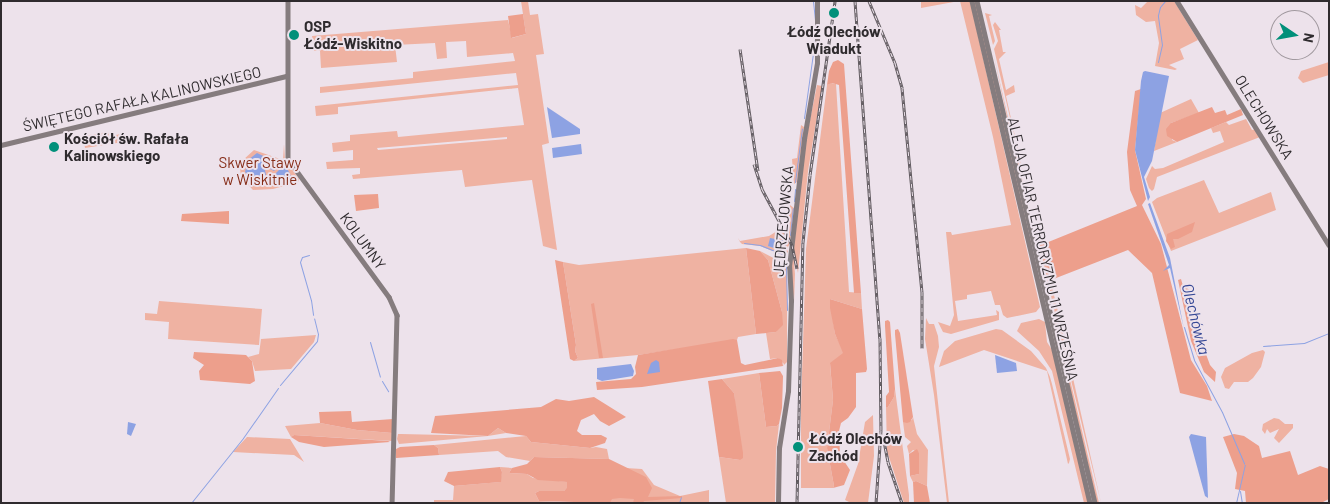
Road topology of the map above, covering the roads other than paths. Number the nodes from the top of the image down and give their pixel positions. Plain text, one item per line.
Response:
1 (288, 1) edge
2 (817, 1) edge
3 (972, 1) edge
4 (977, 1) edge
5 (1177, 1) edge
6 (287, 76) junction
7 (1, 144) edge
8 (1329, 246) edge
9 (392, 503) edge
10 (778, 503) edge
11 (1090, 503) edge
12 (1095, 503) edge

1 - 6 street, KOLUMNY
2 - 10 street, JĘDRZEJOWSKA
3 - 11 street, ALEJA OFIAR TERRORYZMU 11 WRZEŚNIA
4 - 12 street, ALEJA OFIAR TERRORYZMU 11 WRZEŚNIA
5 - 8 street, OLECHOWSKA
6 - 7 street, ŚWIĘTEGO RAFAŁA KALINOWSKIEGO
6 - 9 street, KOLUMNY

